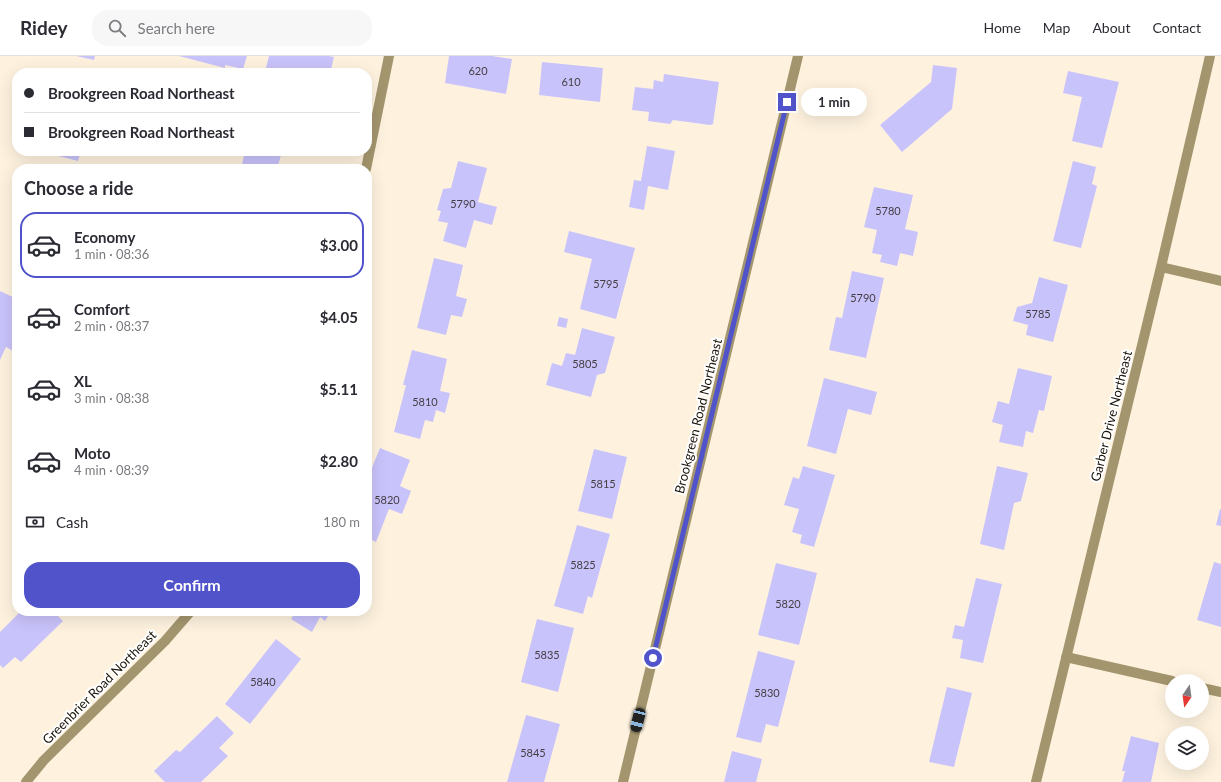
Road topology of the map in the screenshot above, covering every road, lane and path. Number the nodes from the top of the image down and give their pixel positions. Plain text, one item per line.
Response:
1 (389, 56) edge
2 (798, 56) edge
3 (1210, 56) edge
4 (372, 140) edge
5 (1161, 267) junction
6 (1221, 281) edge
7 (187, 616) edge
8 (1066, 657) junction
9 (1165, 679) edge
10 (1209, 689) edge
11 (1221, 692) edge
12 (26, 782) edge
13 (623, 782) edge
14 (1036, 782) edge

1 - 4 street
2 - 13 street, Brookgreen Road Northeast
3 - 5 street, Garber Drive Northeast
5 - 6 street
5 - 8 street, Garber Drive Northeast
7 - 12 street, Greenbrier Road Northeast
8 - 9 street
8 - 14 street, Garber Drive Northeast
10 - 11 street

